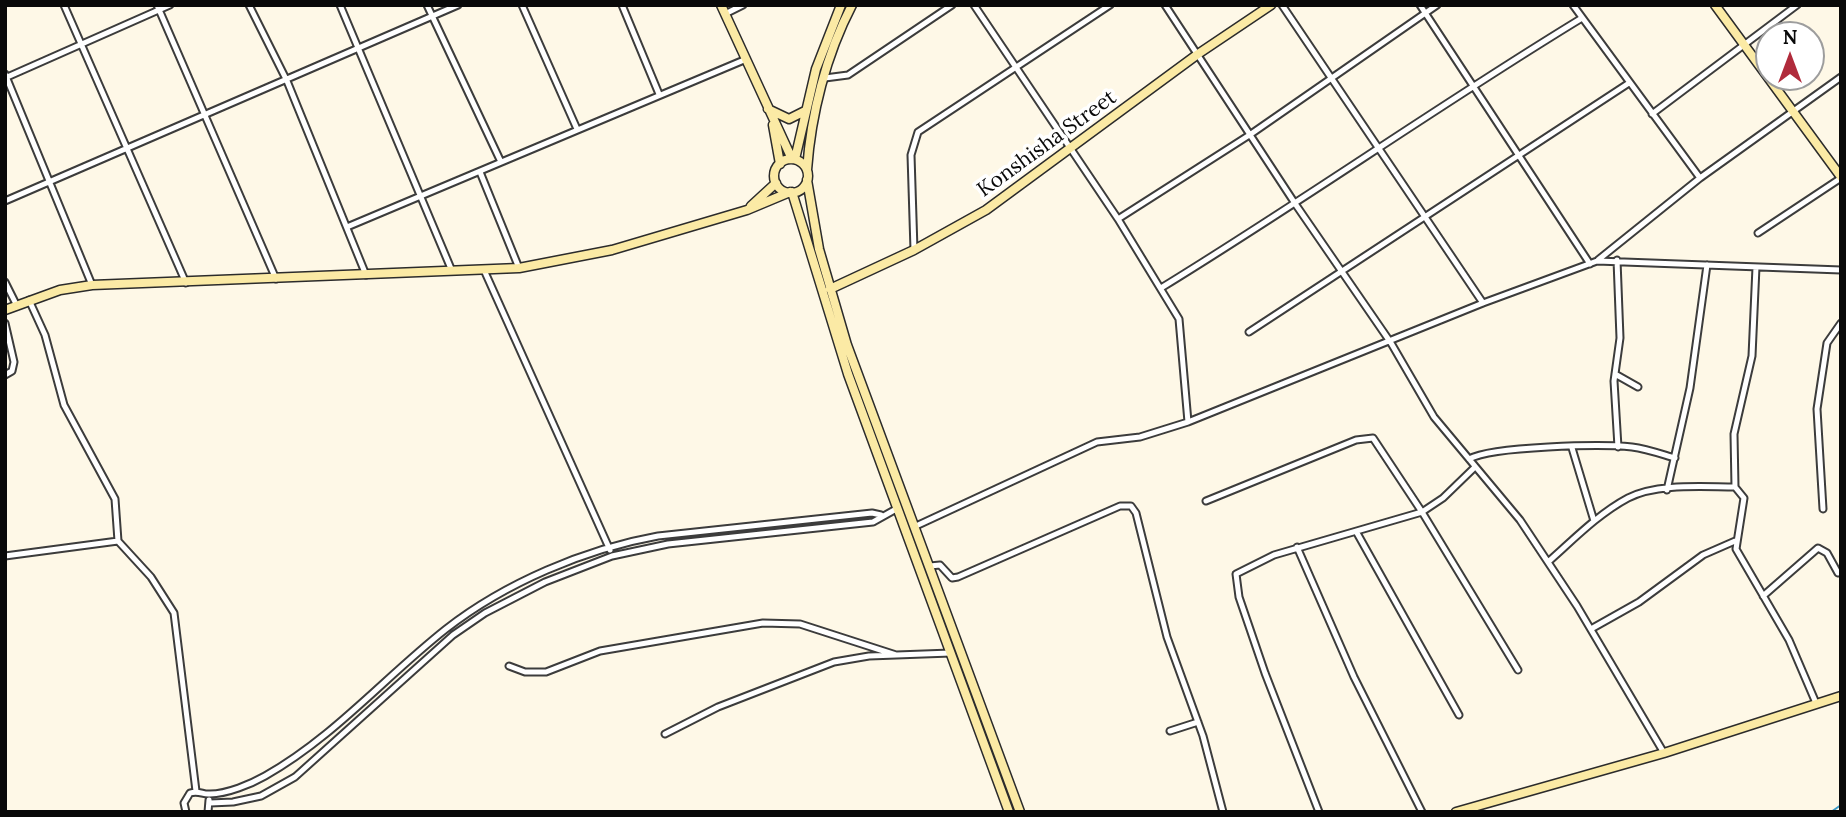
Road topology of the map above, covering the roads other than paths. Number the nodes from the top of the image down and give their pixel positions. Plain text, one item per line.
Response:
1 (64, 5) edge
2 (170, 5) edge
3 (249, 5) edge
4 (341, 5) edge
5 (427, 5) edge
6 (458, 5) edge
7 (522, 5) edge
8 (622, 5) edge
9 (722, 5) edge
10 (743, 5) edge
11 (841, 5) edge
12 (852, 5) edge
13 (952, 5) edge
14 (974, 5) edge
15 (1110, 5) edge
16 (1165, 5) edge
17 (1270, 5) edge
18 (1282, 5) edge
19 (1420, 5) edge
20 (1437, 5) edge
21 (1573, 5) edge
22 (1715, 5) edge
23 (1797, 5) edge
24 (158, 8) edge
25 (725, 14) junction
26 (1426, 14) junction
27 (431, 15) junction
28 (1582, 18) junction
29 (80, 44) junction
30 (1743, 44) junction
31 (359, 48) junction
32 (1198, 54) junction
33 (744, 60) junction
34 (1014, 66) junction
35 (6, 77) edge
36 (1841, 77) edge
37 (825, 78) junction
38 (1331, 78) junction
39 (287, 81) junction
40 (1629, 83) junction
41 (1471, 86) junction
42 (659, 94) junction
43 (766, 107) junction
44 (1792, 110) junction
45 (805, 111) junction
46 (207, 114) junction
47 (1652, 114) junction
48 (772, 118) junction
49 (577, 129) junction
50 (1251, 134) junction
51 (1379, 147) junction
52 (129, 148) junction
53 (1069, 151) junction
54 (1519, 157) junction
55 (794, 159) junction
56 (501, 162) junction
57 (780, 164) junction
58 (807, 170) junction
59 (480, 172) junction
60 (1841, 177) edge
61 (1700, 178) junction
62 (51, 180) junction
63 (807, 180) junction
64 (776, 183) junction
65 (791, 192) junction
66 (423, 196) junction
67 (5, 201) edge
68 (1296, 205) junction
69 (747, 210) junction
70 (1427, 218) junction
71 (1118, 219) junction
72 (347, 227) junction
73 (1758, 233) dead end
74 (914, 250) junction
75 (1617, 260) junction
76 (1597, 261) junction
77 (1590, 264) junction
78 (1707, 265) junction
79 (1756, 267) junction
80 (519, 268) junction
81 (484, 270) junction
82 (1841, 270) edge
83 (452, 271) junction
84 (1342, 272) junction
85 (366, 276) junction
86 (276, 279) junction
87 (5, 282) edge
88 (186, 283) junction
89 (92, 285) junction
90 (1161, 288) junction
91 (830, 289) junction
92 (29, 299) junction
93 (1482, 303) junction
94 (16, 304) junction
95 (5, 310) edge
96 (5, 323) edge
97 (1841, 323) edge
98 (1249, 332) dead end
99 (1391, 343) junction
100 (1615, 374) junction
101 (5, 375) edge
102 (1638, 387) dead end
103 (1188, 422) junction
104 (1618, 447) junction
105 (1572, 448) junction
106 (1675, 458) junction
107 (1469, 459) junction
108 (1475, 467) junction
109 (1735, 487) junction
110 (1667, 490) junction
111 (1206, 501) dead end
112 (908, 505) junction
113 (898, 508) junction
114 (1824, 509) dead end
115 (1422, 512) junction
116 (881, 515) junction
117 (1594, 521) junction
118 (916, 526) junction
119 (1357, 533) junction
120 (118, 541) junction
121 (1735, 541) junction
122 (609, 547) junction
123 (1297, 547) junction
124 (5, 556) edge
125 (612, 556) junction
126 (1548, 562) junction
127 (930, 566) junction
128 (1838, 573) dead end
129 (1763, 597) junction
130 (1591, 629) junction
131 (960, 650) junction
132 (951, 653) junction
133 (896, 655) junction
134 (509, 666) dead end
135 (1518, 670) dead end
136 (1841, 696) edge
137 (1816, 703) junction
138 (1460, 715) dead end
139 (1198, 722) junction
140 (1170, 730) dead end
141 (665, 734) dead end
142 (1664, 752) junction
143 (196, 791) junction
144 (206, 795) junction
145 (210, 803) junction
146 (186, 812) edge
147 (208, 812) edge
148 (1009, 812) edge
149 (1020, 812) edge
150 (1223, 812) edge
151 (1319, 812) edge
152 (1422, 812) edge
153 (1457, 812) edge

1 - 29 street
2 - 24 street
3 - 39 street
4 - 31 street
5 - 27 street
6 - 27 street
7 - 49 street
8 - 42 street
9 - 25 street
10 - 25 street
11 - 45 street
12 - 37 street
13 - 37 street
14 - 34 street
15 - 34 street
16 - 32 street
17 - 32 street, Konshisha Street
18 - 38 street
19 - 26 street
20 - 26 street
21 - 28 street
22 - 30 street
23 - 30 street
24 - 29 street
24 - 46 street
25 - 33 street
26 - 38 street
26 - 41 street
27 - 31 street
27 - 56 street
28 - 40 street
28 - 41 street
29 - 35 street
29 - 52 street
30 - 44 street
30 - 47 street
31 - 39 street
31 - 66 street
32 - 50 street
32 - 53 street, Konshisha Street
33 - 42 street
33 - 43 street
34 - 53 street
34 - 74 street
35 - 62 street
36 - 44 street
37 - 58 street
38 - 50 street
38 - 51 street
39 - 46 street
39 - 72 street
40 - 47 street
40 - 54 street
41 - 51 street
41 - 54 street
42 - 49 street
43 - 45 street
43 - 48 street
44 - 60 street
44 - 61 street
45 - 55 street
46 - 52 street
46 - 86 street
47 - 61 street
48 - 55 street
48 - 57 street
49 - 56 street
50 - 68 street
50 - 71 street
51 - 68 street
51 - 70 street
52 - 62 street
52 - 88 street
53 - 71 street
53 - 74 street, Konshisha Street
54 - 70 street
54 - 77 street
55 - 57 street
55 - 58 street
56 - 59 street
57 - 64 street
58 - 63 street
59 - 66 street
59 - 80 street
60 - 73 street
61 - 76 street
62 - 67 street
62 - 89 street
63 - 65 street
63 - 91 street
64 - 65 street
64 - 69 street
65 - 69 street
65 - 113 street
66 - 72 street
66 - 83 street
68 - 84 street
68 - 90 street
69 - 80 street
70 - 84 street
70 - 93 street
71 - 90 street
72 - 85 street
74 - 91 street, Konshisha Street
75 - 76 street
75 - 78 street
75 - 100 street
76 - 77 street
77 - 93 street
78 - 79 street
78 - 106 street
79 - 82 street
79 - 109 street
80 - 81 street
81 - 83 street
81 - 122 street
83 - 85 street
84 - 98 street
84 - 99 street
85 - 86 street
86 - 88 street
87 - 94 street
88 - 89 street
89 - 92 street
90 - 103 street
91 - 112 street
92 - 94 street
92 - 120 street
93 - 99 street
94 - 95 street
96 - 101 street
97 - 114 street
99 - 103 street
99 - 107 street
100 - 102 street
100 - 104 street
103 - 118 street
104 - 105 street
104 - 106 street
105 - 107 street
105 - 117 street
106 - 110 street
107 - 108 street
108 - 115 street
108 - 126 street
109 - 110 street
109 - 121 street
110 - 117 street
111 - 115 street
112 - 113 street
112 - 118 street
113 - 116 street
113 - 132 street
115 - 119 street
115 - 135 street
116 - 122 street
116 - 125 street
117 - 126 street
118 - 127 street
119 - 123 street
119 - 138 street
120 - 124 street
120 - 143 street
121 - 129 street
121 - 130 street
122 - 125 street
122 - 144 street
123 - 151 street
123 - 152 street
125 - 145 street
126 - 130 street
127 - 131 street
127 - 139 street
128 - 129 street
129 - 137 street
130 - 142 street
131 - 132 street
131 - 149 street
132 - 133 street
132 - 148 street
133 - 134 street
133 - 141 street
136 - 137 street
137 - 142 street
139 - 140 street
139 - 150 street
142 - 153 street
143 - 144 street
143 - 146 street
144 - 145 street
145 - 147 street

